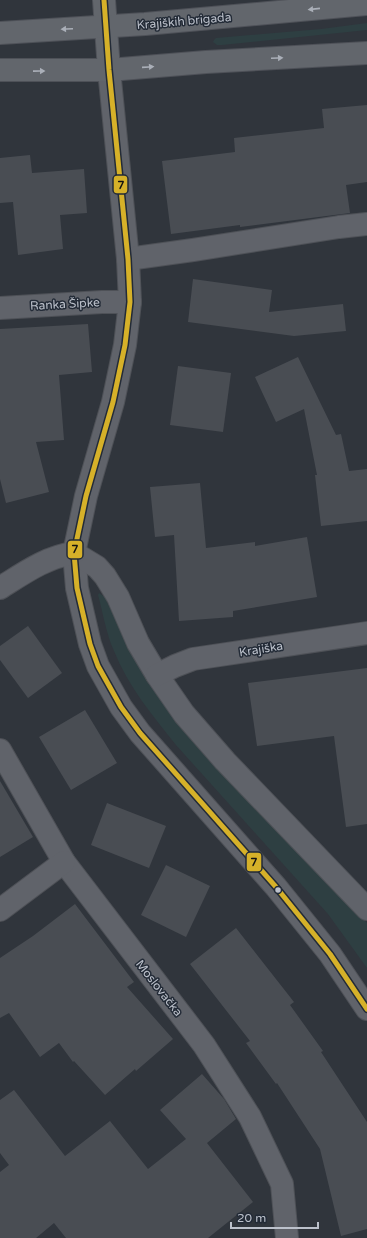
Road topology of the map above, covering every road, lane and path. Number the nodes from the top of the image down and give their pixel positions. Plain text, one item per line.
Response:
1 (104, 0) edge
2 (367, 4) edge
3 (106, 27) junction
4 (0, 33) edge
5 (365, 53) edge
6 (0, 70) edge
7 (109, 70) junction
8 (367, 224) edge
9 (128, 259) junction
10 (130, 302) junction
11 (0, 308) edge
12 (74, 553) junction
13 (0, 588) edge
14 (367, 633) edge
15 (157, 676) junction
16 (0, 750) edge
17 (64, 862) junction
18 (367, 909) edge
19 (0, 910) edge
20 (367, 1009) edge
21 (287, 1238) edge

1 - 3 main road
2 -> 3 main road, Krajiških brigada
3 -> 4 main road, Krajiških brigada
3 - 7 main road
7 -> 5 main road
6 -> 7 main road
7 - 9 street
8 - 9 street
9 - 10 street
10 - 11 street, Ranka Šipke
10 - 12 street
12 - 13 street
12 - 15 street
12 - 20 street
14 - 15 street, Krajiška
15 - 18 street
16 - 17 street, Moslovačka
17 - 19 street
17 - 21 street, Moslovačka

